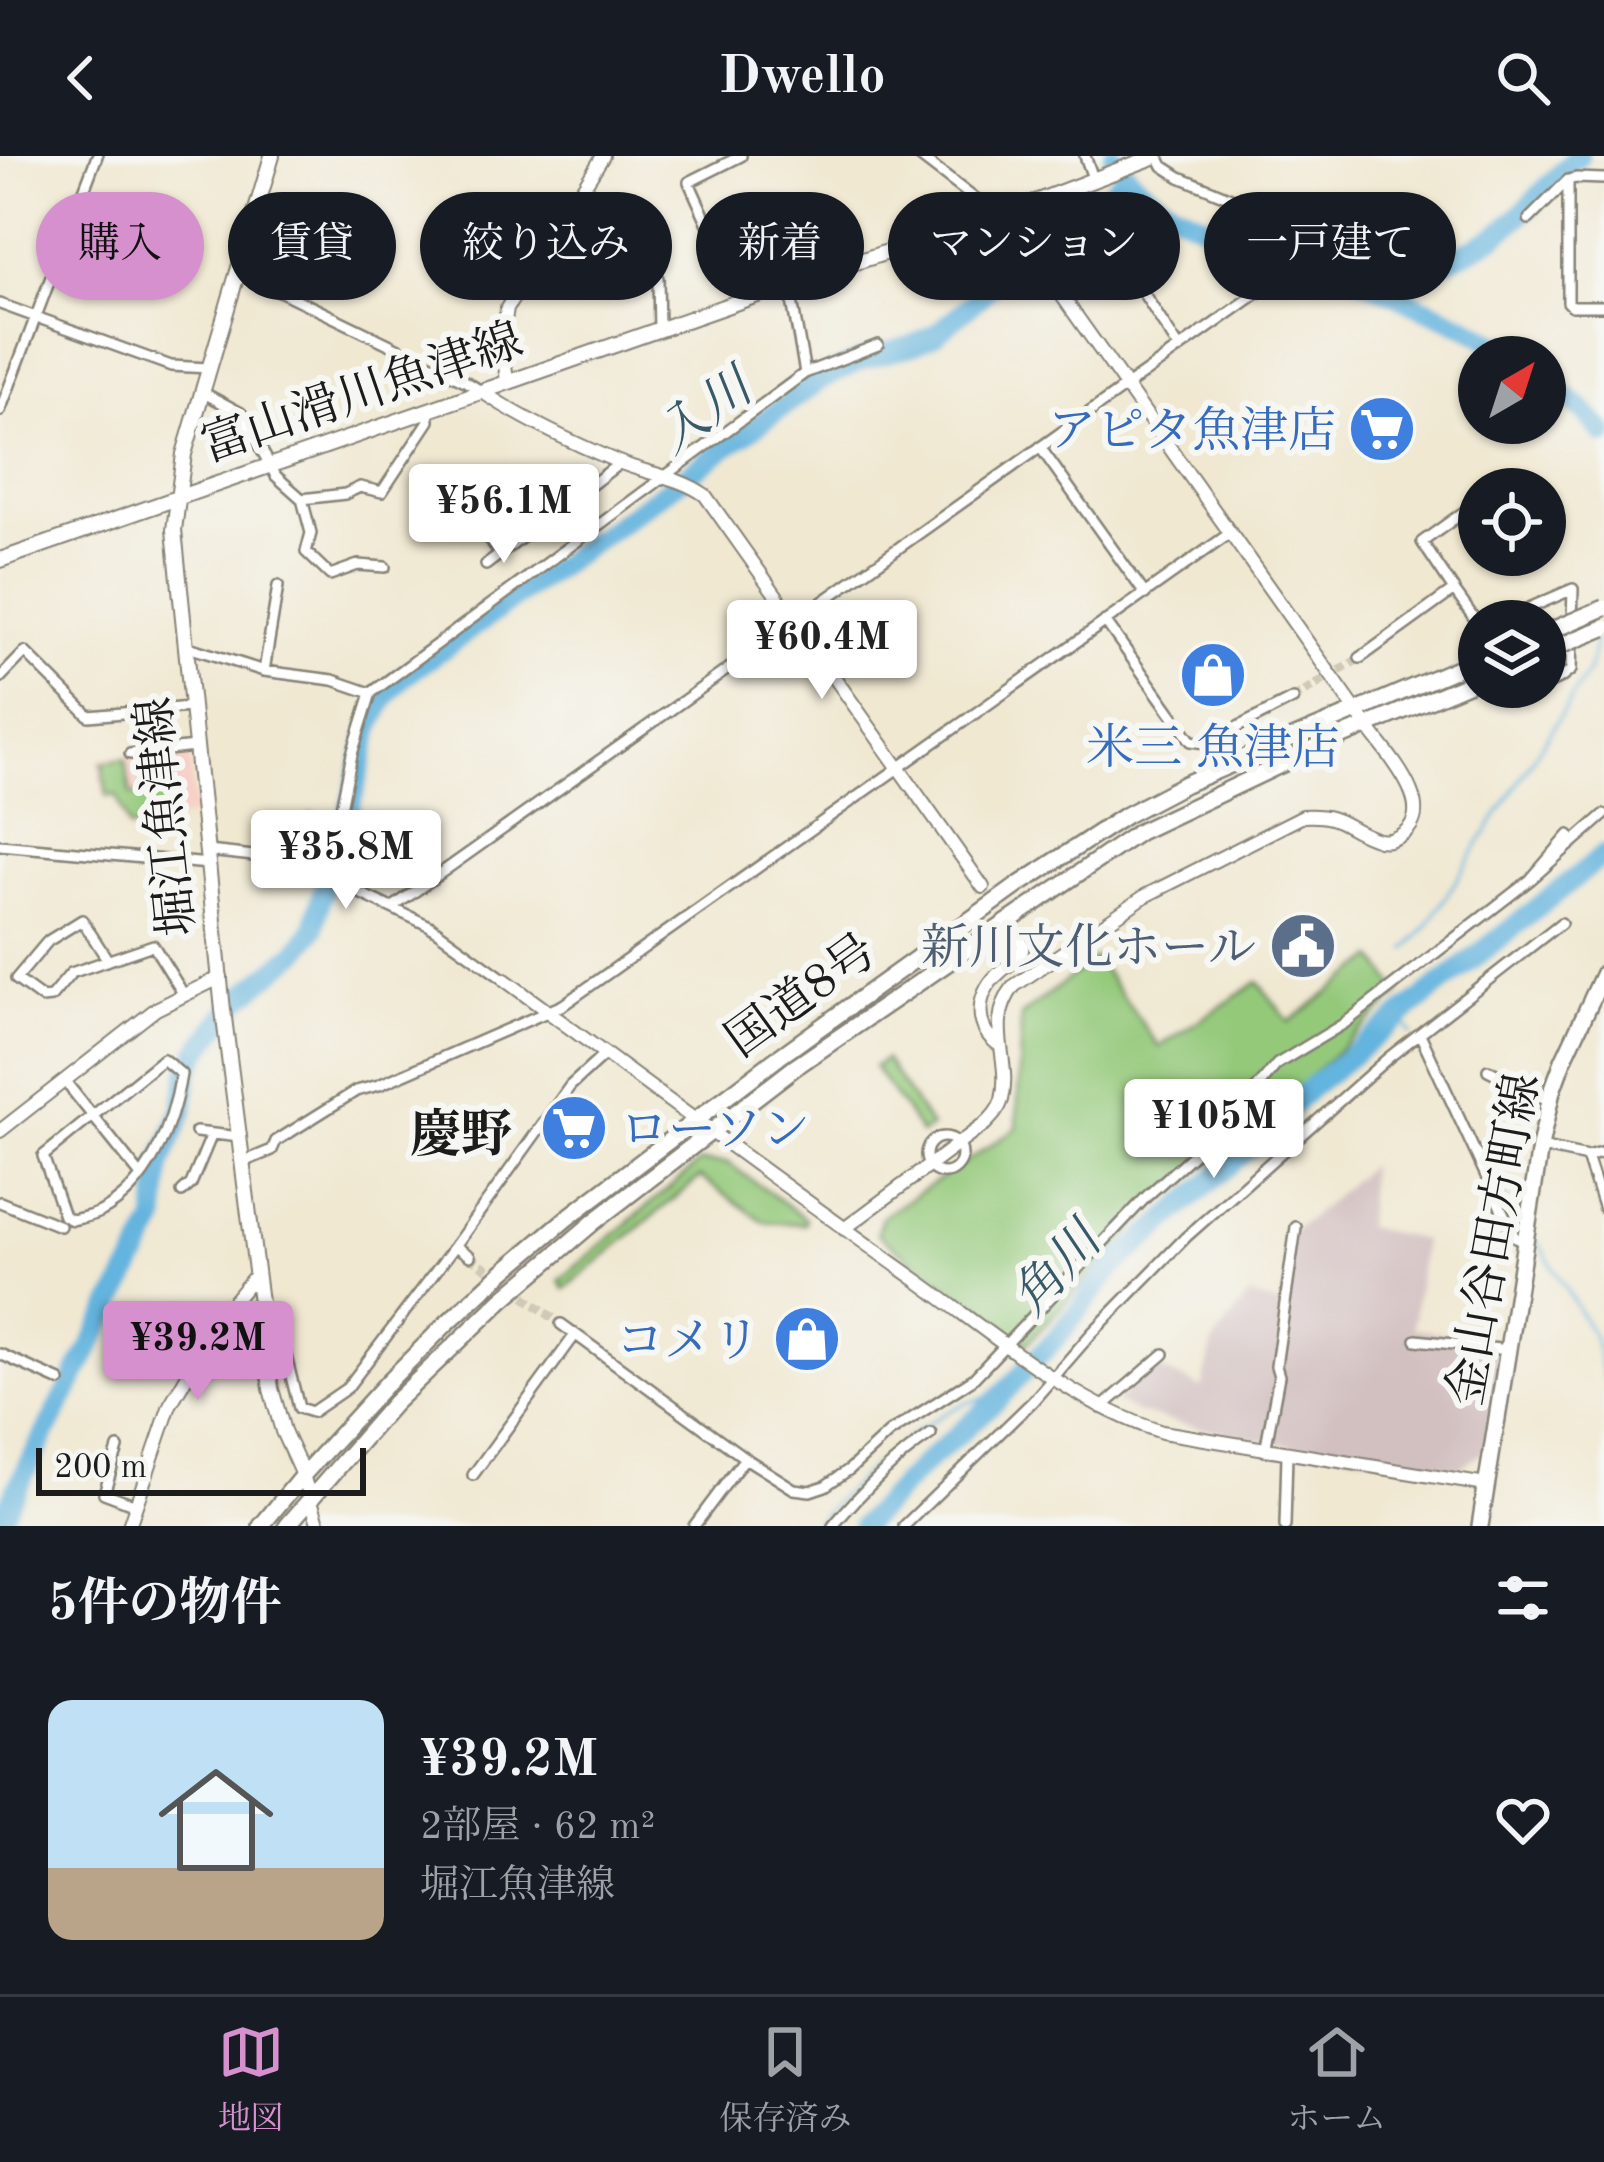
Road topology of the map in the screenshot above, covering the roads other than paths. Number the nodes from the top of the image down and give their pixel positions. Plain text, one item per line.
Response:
1 (97, 156) edge
2 (272, 156) edge
3 (603, 156) edge
4 (741, 156) edge
5 (919, 156) edge
6 (943, 156) edge
7 (1085, 156) edge
8 (1155, 156) edge
9 (932, 164) junction
10 (1096, 177) junction
11 (1604, 178) edge
12 (1568, 180) junction
13 (261, 192) edge
14 (966, 192) edge
15 (1058, 192) edge
16 (1216, 192) edge
17 (696, 197) edge
18 (1529, 219) dead end
19 (229, 300) edge
20 (298, 300) edge
21 (658, 300) edge
22 (743, 300) edge
23 (792, 300) edge
24 (1064, 300) edge
25 (1148, 300) edge
26 (1247, 300) edge
27 (0, 304) edge
28 (1604, 306) edge
29 (36, 319) junction
30 (658, 330) junction
31 (878, 345) dead end
32 (1178, 348) junction
33 (209, 368) junction
34 (805, 373) junction
35 (508, 382) junction
36 (1125, 387) junction
37 (481, 391) junction
38 (202, 392) junction
39 (428, 409) junction
40 (0, 411) edge
41 (1040, 447) junction
42 (620, 463) junction
43 (270, 464) junction
44 (667, 477) junction
45 (177, 496) junction
46 (302, 500) junction
47 (1458, 516) edge
48 (484, 532) dead end
49 (1229, 534) junction
50 (500, 554) junction
51 (0, 560) edge
52 (486, 565) dead end
53 (386, 567) dead end
54 (278, 586) dead end
55 (1454, 590) junction
56 (1145, 594) junction
57 (1461, 600) edge
58 (1548, 600) edge
59 (1604, 608) edge
60 (795, 621) junction
61 (1105, 621) junction
62 (1566, 623) edge
63 (1604, 628) edge
64 (1566, 643) edge
65 (185, 646) junction
66 (1360, 658) tunnel mouth
67 (1458, 668) edge
68 (265, 671) junction
69 (1566, 674) edge
70 (0, 678) edge
71 (1458, 688) edge
72 (371, 693) junction
73 (1293, 700) tunnel mouth
74 (190, 707) junction
75 (1356, 711) junction
76 (1367, 726) junction
77 (195, 747) junction
78 (130, 754) dead end
79 (897, 769) junction
80 (1604, 814) edge
81 (1569, 836) dead end
82 (0, 845) edge
83 (209, 858) junction
84 (319, 874) junction
85 (1531, 880) junction
86 (983, 887) dead end
87 (393, 907) junction
88 (1561, 923) dead end
89 (1017, 935) dead end
90 (107, 959) junction
91 (1604, 973) edge
92 (220, 977) junction
93 (506, 980) joint
94 (184, 995) junction
95 (548, 1011) junction
96 (1420, 1034) junction
97 (1001, 1046) junction
98 (604, 1055) junction
99 (1488, 1070) dead end
100 (64, 1080) junction
101 (1550, 1101) junction
102 (92, 1115) junction
103 (695, 1120) junction
104 (0, 1130) edge
105 (196, 1132) dead end
106 (710, 1132) junction
107 (212, 1134) junction
108 (240, 1137) junction
109 (1540, 1147) junction
110 (1604, 1152) edge
111 (1587, 1157) junction
112 (243, 1162) junction
113 (141, 1176) junction
114 (182, 1192) dead end
115 (0, 1202) edge
116 (1604, 1209) edge
117 (60, 1226) dead end
118 (1296, 1227) dead end
119 (844, 1228) junction
120 (1526, 1235) junction
121 (455, 1246) junction
122 (470, 1256) tunnel mouth
123 (256, 1273) junction
124 (262, 1321) junction
125 (560, 1324) tunnel mouth
126 (575, 1334) junction
127 (1417, 1340) dead end
128 (1007, 1345) junction
129 (1509, 1350) junction
130 (0, 1354) edge
131 (1164, 1354) dead end
132 (1053, 1377) junction
133 (60, 1381) dead end
134 (1101, 1408) junction
135 (931, 1434) dead end
136 (118, 1448) dead end
137 (1265, 1451) junction
138 (1287, 1454) junction
139 (745, 1458) junction
140 (303, 1475) junction
141 (472, 1475) dead end
142 (1486, 1486) junction
143 (310, 1497) junction
144 (136, 1505) junction
145 (129, 1526) edge
146 (261, 1526) edge
147 (286, 1526) edge
148 (319, 1526) edge
149 (694, 1526) edge
150 (833, 1526) edge
151 (904, 1526) edge
152 (1285, 1526) edge
153 (1480, 1526) edge

1 - 29 street
2 - 13 main road, 堀江魚津線
3 - 35 street
4 - 17 street
5 - 9 street
6 - 9 street
7 - 10 street
8 - 10 main road, 富山滑川魚津線
8 - 16 street
9 - 14 street
10 - 15 main road, 富山滑川魚津線
11 - 12 street
12 - 18 street
12 - 28 street
19 - 33 main road, 堀江魚津線
20 - 37 street
21 - 30 street
22 - 30 main road, 富山滑川魚津線
23 - 34 street
24 - 36 street
25 - 32 street
26 - 32 street
27 - 29 street
29 - 33 street
29 - 40 street
30 - 35 main road, 富山滑川魚津線
31 - 34 street
32 - 36 street
33 - 38 main road, 堀江魚津線
34 - 44 street
35 - 37 main road, 富山滑川魚津線
36 - 41 street
36 - 49 street
37 - 39 main road, 富山滑川魚津線
37 - 42 street
38 - 43 street
38 - 45 main road, 堀江魚津線
39 - 43 main road, 富山滑川魚津線
39 - 46 street
41 - 56 street
41 - 60 street
42 - 44 street
42 - 50 street
43 - 45 main road, 富山滑川魚津線
43 - 46 street
44 - 60 street
44 - 72 street
45 - 51 main road, 富山滑川魚津線
45 - 65 main road, 堀江魚津線
46 - 53 street
47 - 55 street
48 - 50 street
49 - 56 street
49 - 75 street
50 - 52 street
54 - 68 street
55 - 57 street
55 - 66 street
56 - 61 street
58 - 69 street
59 - 62 main road, bridge
60 - 79 street
60 - 87 street
61 - 73 street
61 - 79 street
63 - 64 main road, bridge
65 - 68 street
65 - 74 main road, 堀江魚津線
67 - 75 main road, 国道8号
68 - 72 street
70 - 74 street
71 - 76 main road, 国道8号
72 - 84 street
74 - 77 main road, 堀江魚津線
75 - 76 street
75 - 103 main road, 国道8号
76 - 97 street
76 - 106 main road, 国道8号
77 - 78 street
77 - 83 main road, 堀江魚津線
79 - 86 street
79 - 95 street
80 - 85 street
81 - 85 street
82 - 83 street
83 - 84 street
83 - 92 main road, 堀江魚津線
84 - 87 street
85 - 128 street
87 - 93 street
88 - 96 street
89 - 97 street
90 - 90 street
90 - 94 street
91 - 101 main road, 金山谷田方町線
92 - 94 street
92 - 108 main road, 堀江魚津線
93 - 95 street
94 - 100 street
95 - 98 street
95 - 112 street
96 - 120 street
96 - 132 street
97 - 119 street
98 - 103 street
98 - 121 street
99 - 101 street
100 - 102 street
100 - 104 street
101 - 109 main road, 金山谷田方町線
102 - 113 street
102 - 113 street
102 - 113 street
103 - 106 street
103 - 140 main road, 国道8号
105 - 107 street
106 - 119 street
106 - 143 main road, 国道8号
107 - 108 street
107 - 114 street
108 - 112 main road, 堀江魚津線
109 - 111 street
109 - 120 main road, 金山谷田方町線
110 - 111 street
111 - 116 street
112 - 123 main road, 堀江魚津線
115 - 117 street
118 - 137 street
119 - 128 street
120 - 129 main road, 金山谷田方町線
121 - 122 street
121 - 124 street
123 - 124 main road, 堀江魚津線
123 - 144 street
124 - 140 main road, 堀江魚津線
125 - 126 street
126 - 139 street
126 - 141 street
127 - 129 street
128 - 132 street
128 - 139 street
129 - 142 main road, 金山谷田方町線
130 - 133 street
131 - 134 street
132 - 134 street
132 - 151 street
134 - 137 street
135 - 150 street
136 - 144 street
137 - 138 street
138 - 142 street
138 - 152 street
139 - 149 street
140 - 143 street
140 - 146 main road, 国道8号
142 - 153 main road, 金山谷田方町線
143 - 147 main road, 国道8号
143 - 148 street
144 - 145 street

